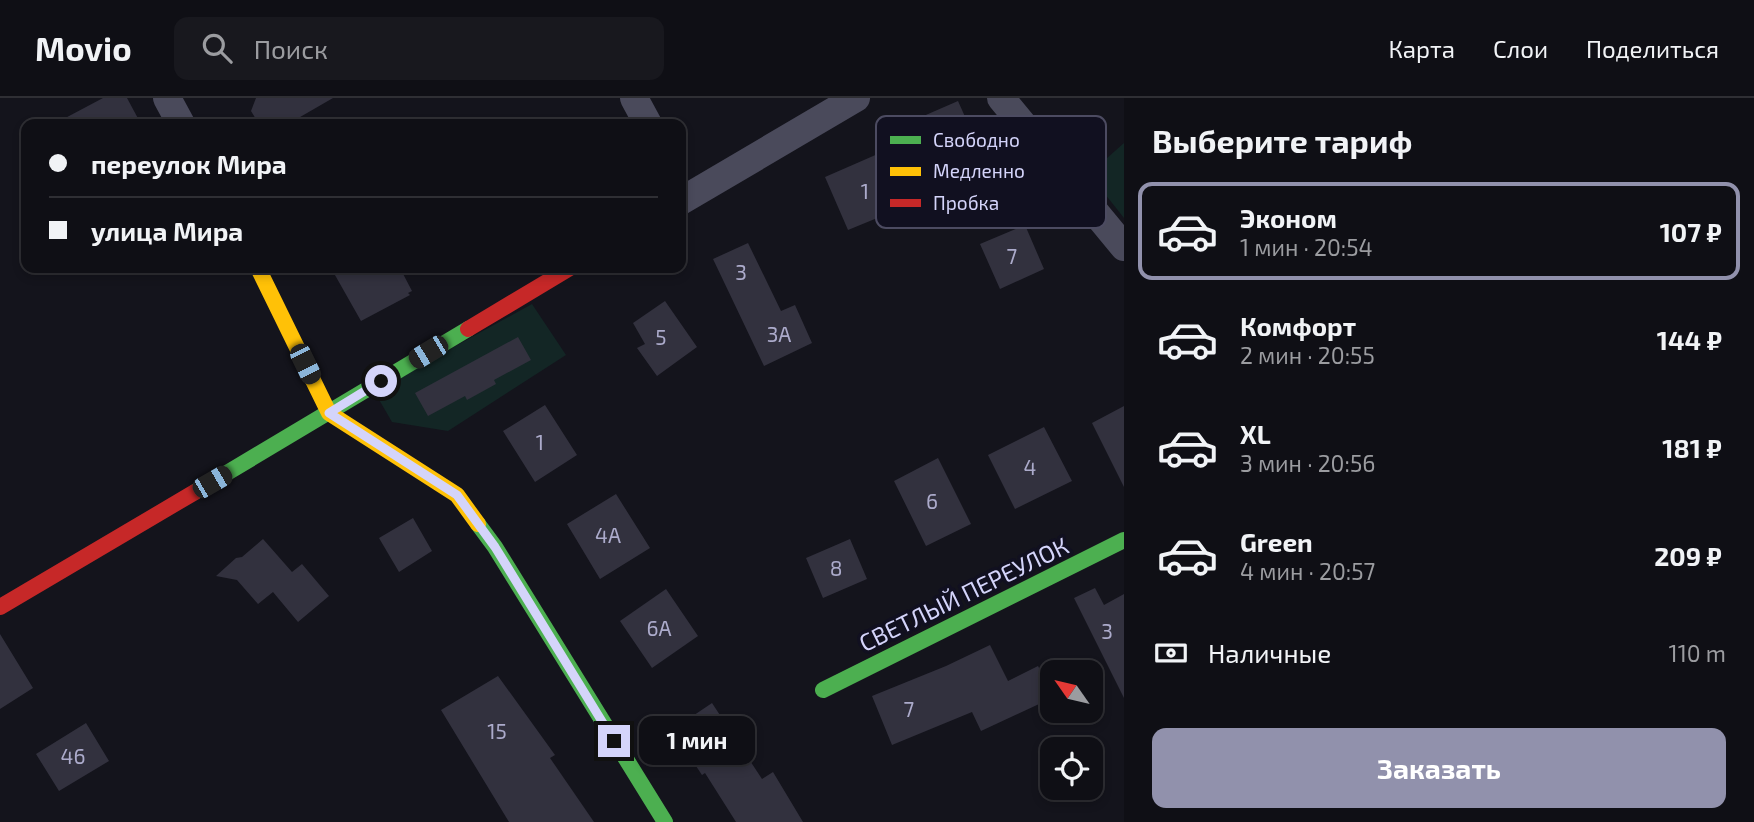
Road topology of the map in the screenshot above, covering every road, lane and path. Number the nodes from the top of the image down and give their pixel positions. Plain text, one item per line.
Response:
1 (167, 98) edge
2 (634, 98) edge
3 (856, 98) edge
4 (1001, 98) edge
5 (1016, 116) edge
6 (178, 119) edge
7 (646, 119) edge
8 (686, 191) edge
9 (1106, 225) edge
10 (1124, 247) edge
11 (260, 273) edge
12 (562, 273) edge
13 (329, 413) junction
14 (1124, 540) edge
15 (0, 607) edge
16 (823, 690) dead end
17 (665, 822) edge

1 - 6 street
2 - 7 street
3 - 8 street
4 - 5 street
9 - 10 street
11 - 13 street
12 - 13 street
13 - 15 street
13 - 17 street
14 - 16 street, СВЕТЛЫЙ ПЕРЕУЛОК

